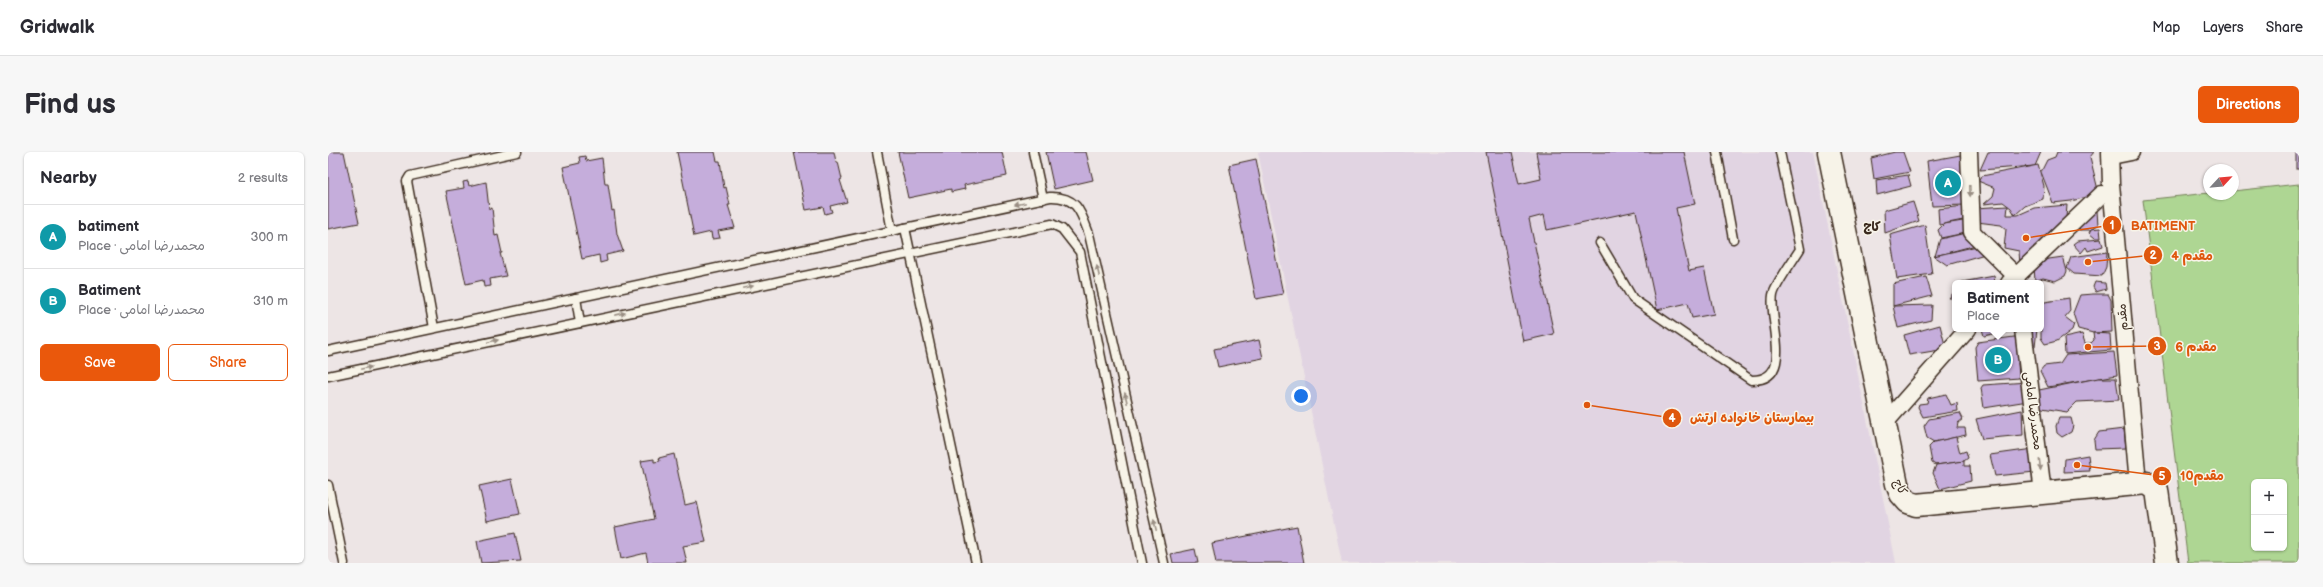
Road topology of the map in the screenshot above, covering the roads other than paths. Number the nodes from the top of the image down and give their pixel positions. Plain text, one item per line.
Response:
1 (517, 152) edge
2 (877, 152) edge
3 (1033, 152) edge
4 (1717, 152) edge
5 (1780, 152) edge
6 (1830, 152) edge
7 (1969, 152) edge
8 (2131, 152) edge
9 (2111, 154) edge
10 (2102, 194) dead end
11 (1043, 199) junction
12 (905, 228) junction
13 (892, 231) junction
14 (1733, 239) dead end
15 (1600, 243) dead end
16 (911, 252) junction
17 (2014, 280) edge
18 (576, 298) junction
19 (580, 323) junction
20 (434, 328) junction
21 (1965, 332) edge
22 (2023, 332) edge
23 (328, 351) edge
24 (328, 376) edge
25 (1884, 424) junction
26 (2138, 483) junction
27 (328, 485) edge
28 (2043, 493) junction
29 (344, 563) edge
30 (976, 563) edge
31 (1142, 563) edge
32 (1164, 563) edge
33 (2166, 563) edge

1 - 20 lane
2 - 13 lane
3 - 11 lane
4 - 14 lane
5 - 15 lane
6 - 25 main road, کاج
7 -> 17 street
8 - 9 street
9 - 26 street, مقدم
10 - 17 street
11 -> 12 lane
32 -> 11 lane
12 - 13 lane
12 - 16 lane
13 - 18 lane
19 -> 16 lane
16 - 30 lane
16 - 31 lane
18 - 19 lane
18 - 20 lane
24 -> 19 lane
20 - 23 lane
21 - 25 street
22 -> 28 street, محمدرضا امامی
25 - 28 main road, کاج
26 - 28 main road, کاج
26 - 33 main road, کاج
27 - 29 lane

